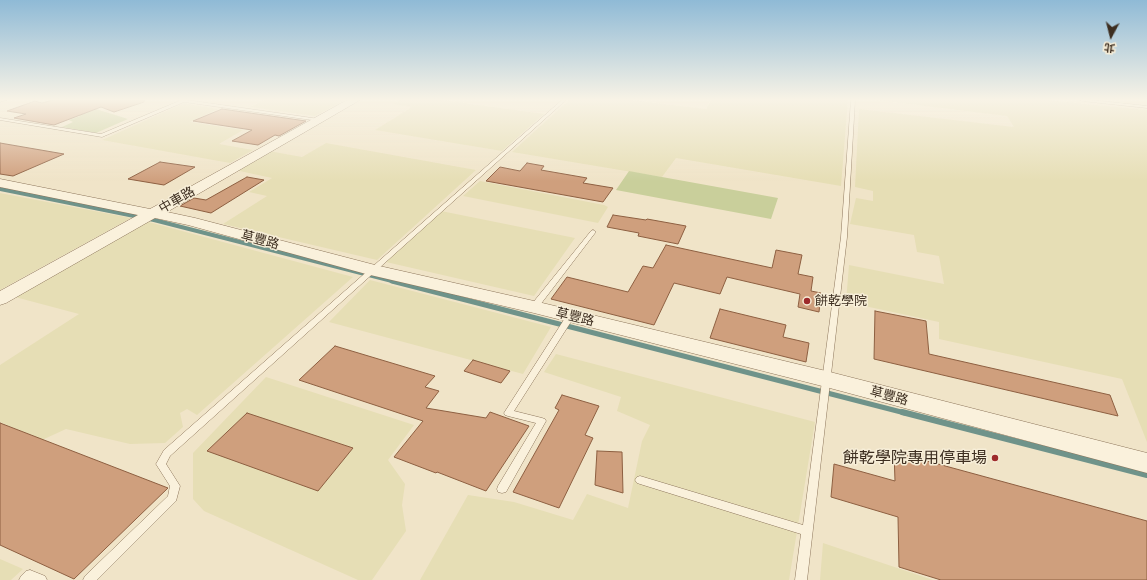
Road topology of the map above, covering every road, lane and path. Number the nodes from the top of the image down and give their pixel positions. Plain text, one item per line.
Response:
1 (48, 127) edge
2 (123, 127) edge
3 (305, 127) edge
4 (533, 127) edge
5 (852, 127) edge
6 (0, 183) edge
7 (153, 213) junction
8 (593, 232) dead end
9 (372, 270) junction
10 (0, 299) edge
11 (534, 307) junction
12 (570, 316) junction
13 (826, 379) junction
14 (1147, 463) edge
15 (640, 480) dead end
16 (502, 489) dead end
17 (806, 531) junction
18 (25, 580) edge
19 (41, 580) edge
20 (89, 580) edge
21 (801, 580) edge

1 - 2 lane
3 - 7 street, 中車路
4 - 9 lane
5 - 13 lane
6 - 7 street, 草豐路
7 - 9 street, 草豐路
7 - 10 street, 中車路
8 - 11 lane
9 - 11 street, 草豐路
9 - 20 lane
11 - 12 street, 草豐路
12 - 13 street, 草豐路
12 - 16 lane
13 - 14 street, 草豐路
13 - 17 lane
15 - 17 lane
17 - 21 lane
18 - 19 lane

